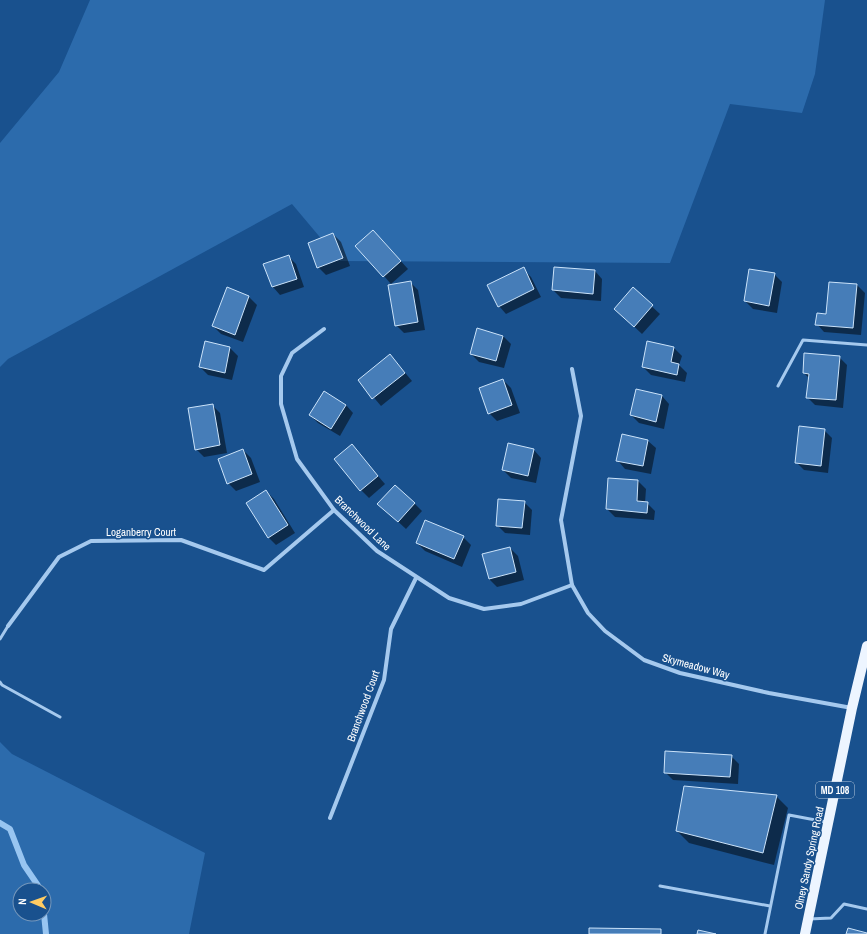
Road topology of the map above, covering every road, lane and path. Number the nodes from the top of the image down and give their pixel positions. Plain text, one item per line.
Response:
1 (324, 329) dead end
2 (867, 345) edge
3 (572, 369) dead end
4 (778, 386) dead end
5 (334, 510) junction
6 (416, 578) junction
7 (572, 585) junction
8 (8, 626) joint
9 (0, 639) edge
10 (867, 646) edge
11 (0, 682) edge
12 (852, 708) junction
13 (60, 717) dead end
14 (330, 818) dead end
15 (828, 822) junction
16 (660, 886) dead end
17 (770, 906) junction
18 (867, 909) edge
19 (808, 919) junction
20 (765, 934) edge
21 (805, 934) edge

1 - 5 street, Branchwood Lane
2 - 4 lane
3 - 7 street, Skymeadow Way
5 - 6 street, Branchwood Lane
5 - 8 street, Loganberry Court
6 - 7 street, Branchwood Lane
6 - 14 street, Branchwood Court
7 - 12 street, Skymeadow Way
8 - 9 lane
10 - 12 main road, Olney Sandy Spring Road / MD 108
11 - 13 lane
12 - 15 main road, Olney Sandy Spring Road / MD 108
15 - 17 lane
15 - 19 main road, Olney Sandy Spring Road / MD 108
16 - 17 lane
17 - 20 lane
18 - 19 lane
19 - 21 main road, Olney Sandy Spring Road / MD 108

